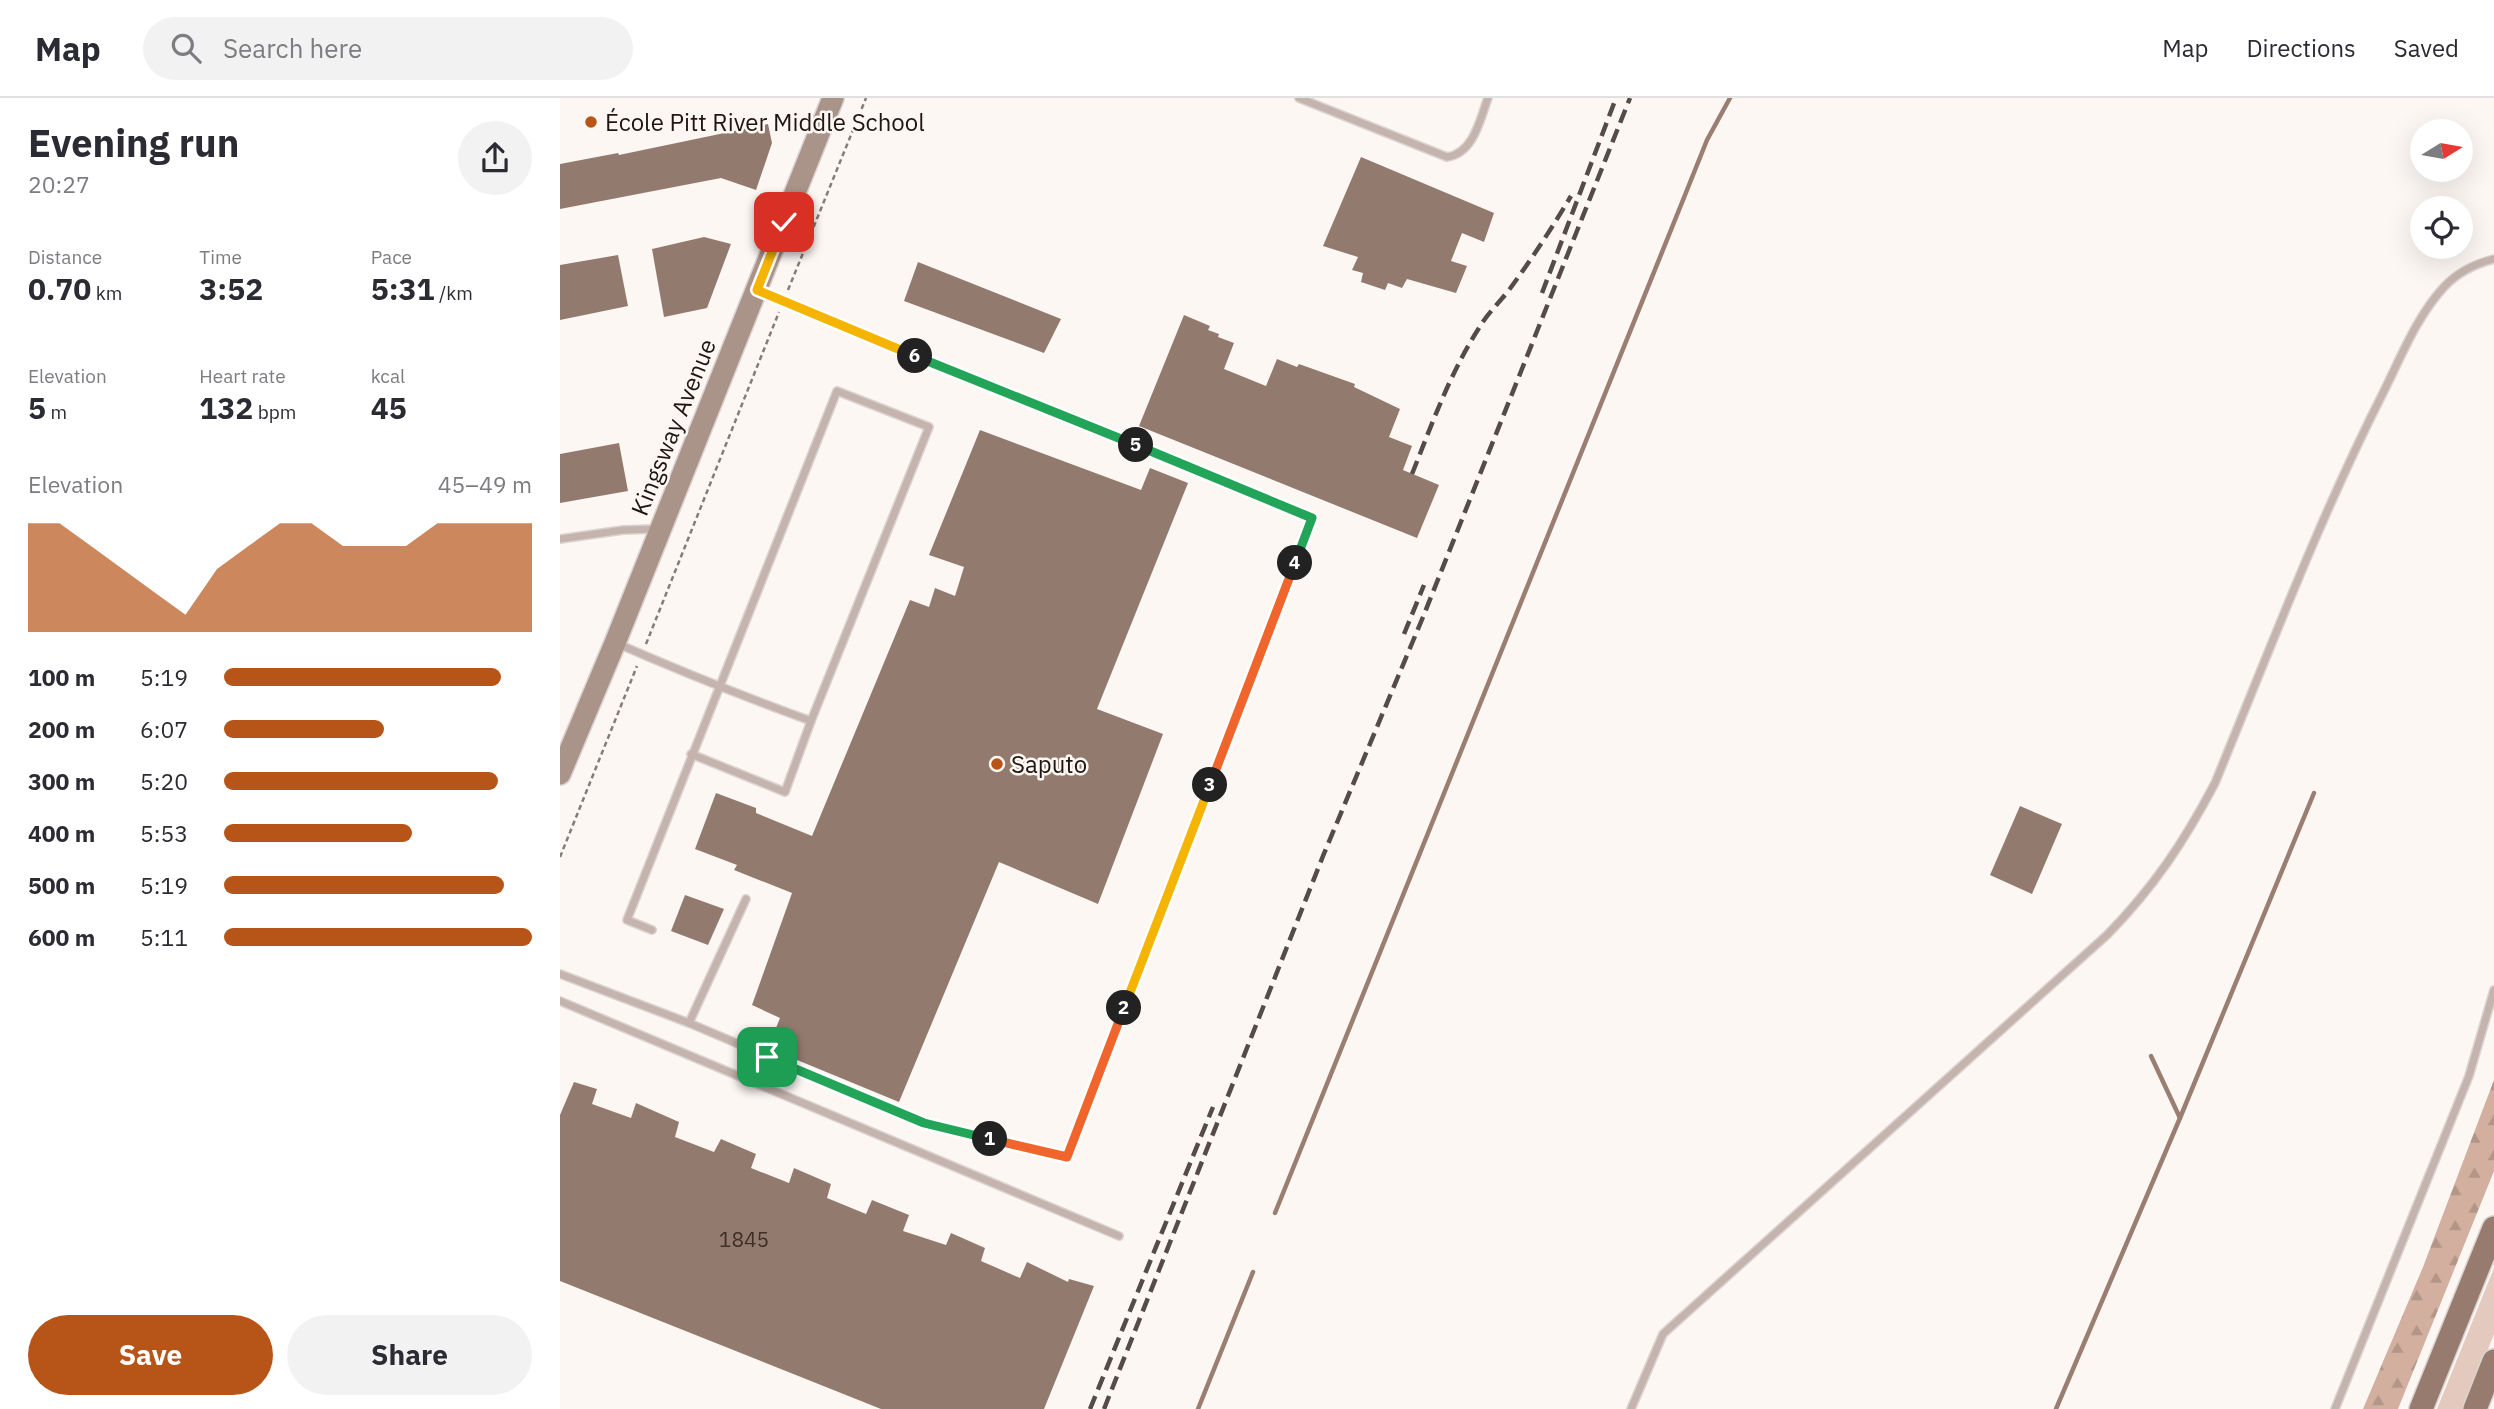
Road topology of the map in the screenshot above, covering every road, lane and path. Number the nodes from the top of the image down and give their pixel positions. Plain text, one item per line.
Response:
1 (833, 98) edge
2 (866, 98) edge
3 (1299, 98) edge
4 (1488, 98) edge
5 (2494, 259) edge
6 (789, 288) dead end
7 (757, 290) junction
8 (779, 313) dead end
9 (661, 529) junction
10 (560, 538) edge
11 (648, 639) dead end
12 (615, 643) junction
13 (634, 674) dead end
14 (719, 684) junction
15 (811, 721) junction
16 (691, 754) junction
17 (560, 774) edge
18 (560, 857) edge
19 (746, 899) dead end
20 (652, 930) dead end
21 (560, 974) edge
22 (2494, 990) edge
23 (560, 1001) edge
24 (688, 1023) junction
25 (2494, 1228) edge
26 (1119, 1236) dead end
27 (2494, 1361) edge
28 (1630, 1409) edge
29 (2335, 1409) edge
30 (2421, 1409) edge
31 (2475, 1409) edge

1 - 7 main road, Kingsway Avenue
2 - 6 path
3 - 4 lane
5 - 28 lane
7 - 9 main road, Kingsway Avenue
7 - 24 lane
8 - 11 path
9 - 10 lane
9 - 12 main road, Kingsway Avenue
12 - 14 lane
12 - 17 main road, Kingsway Avenue
13 - 18 path
14 - 15 lane
14 - 15 lane
14 - 16 lane
15 - 16 lane
16 - 20 lane
19 - 24 lane
21 - 24 lane
22 - 29 lane
23 - 26 lane
25 - 30 main road
27 - 31 main road

